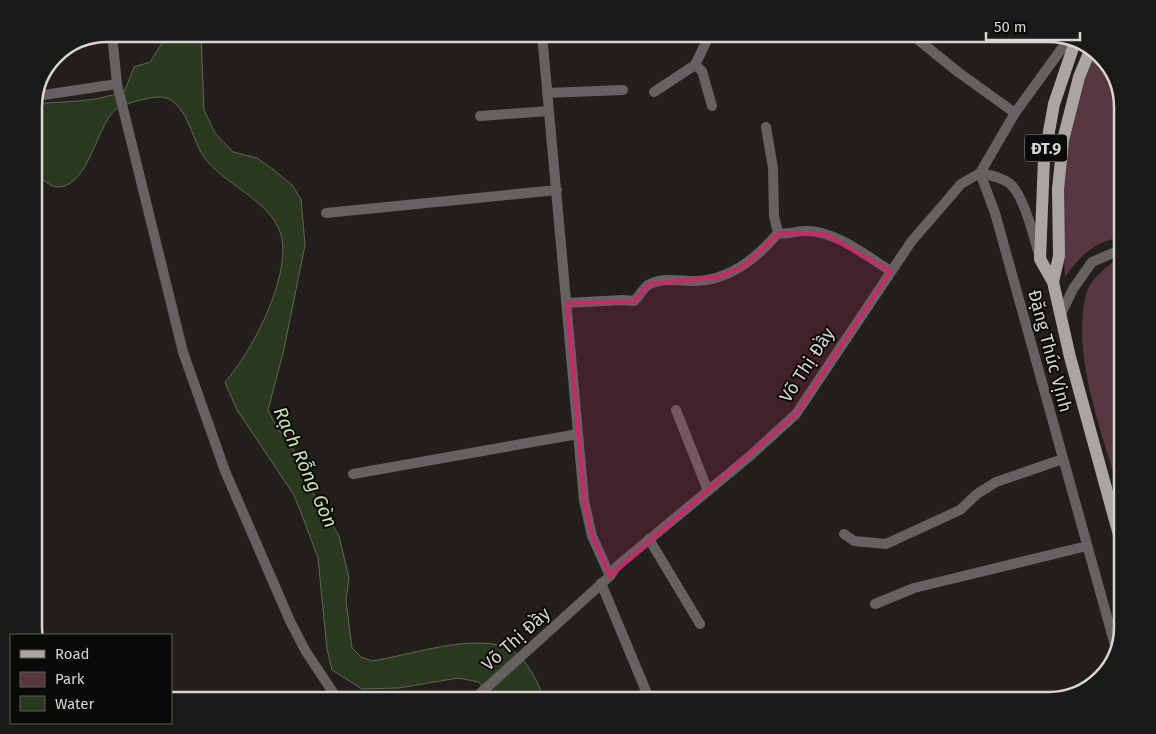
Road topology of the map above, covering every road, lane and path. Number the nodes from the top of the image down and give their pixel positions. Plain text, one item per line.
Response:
1 (113, 43) edge
2 (543, 43) edge
3 (706, 43) edge
4 (922, 43) edge
5 (1064, 45) edge
6 (1073, 47) edge
7 (1088, 56) edge
8 (695, 65) junction
9 (118, 88) junction
10 (623, 90) dead end
11 (654, 92) dead end
12 (547, 93) junction
13 (44, 95) edge
14 (712, 106) dead end
15 (549, 111) junction
16 (1015, 113) junction
17 (480, 116) dead end
18 (766, 127) dead end
19 (980, 173) junction
20 (557, 190) junction
21 (326, 212) dead end
22 (778, 233) junction
23 (1113, 253) edge
24 (1040, 259) junction
25 (891, 271) junction
26 (1052, 282) junction
27 (567, 303) junction
28 (1060, 316) junction
29 (676, 410) dead end
30 (578, 434) junction
31 (1063, 459) junction
32 (353, 474) dead end
33 (708, 491) junction
34 (1114, 516) edge
35 (844, 534) dead end
36 (650, 539) junction
37 (1087, 546) junction
38 (610, 576) junction
39 (602, 583) junction
40 (875, 604) dead end
41 (700, 624) dead end
42 (1113, 637) edge
43 (646, 691) dead end
44 (333, 692) edge
45 (481, 692) edge

1 - 9 street
2 - 12 street
3 - 8 street
4 - 16 street
5 - 16 street, Võ Thị Đầy
6 - 24 main road, ĐT.9
7 - 26 main road, ĐT.9
8 - 11 street
8 - 14 street
9 - 13 street
9 - 44 street
10 - 12 street
12 - 15 street
15 - 17 street
15 - 20 street
16 - 19 street, Võ Thị Đầy
18 - 22 street
19 - 24 street
19 - 25 street, Võ Thị Đầy
19 - 31 street, Đặng Thúc Vịnh
20 - 21 street
20 - 27 street
22 - 25 street
22 - 27 street
23 - 28 street
24 - 26 main road, ĐT.9
25 - 33 street, Võ Thị Đầy
26 - 28 main road, ĐT.9
27 - 30 street
28 - 34 main road, ĐT.9
29 - 33 street
30 - 32 street
30 - 38 street
31 - 35 street
31 - 37 street, Đặng Thúc Vịnh
33 - 36 street, Võ Thị Đầy
36 - 38 street, Võ Thị Đầy
36 - 41 street
37 - 40 street
37 - 42 street, Đặng Thúc Vịnh
38 - 39 street, Võ Thị Đầy
39 - 43 street
39 - 45 street, Võ Thị Đầy

